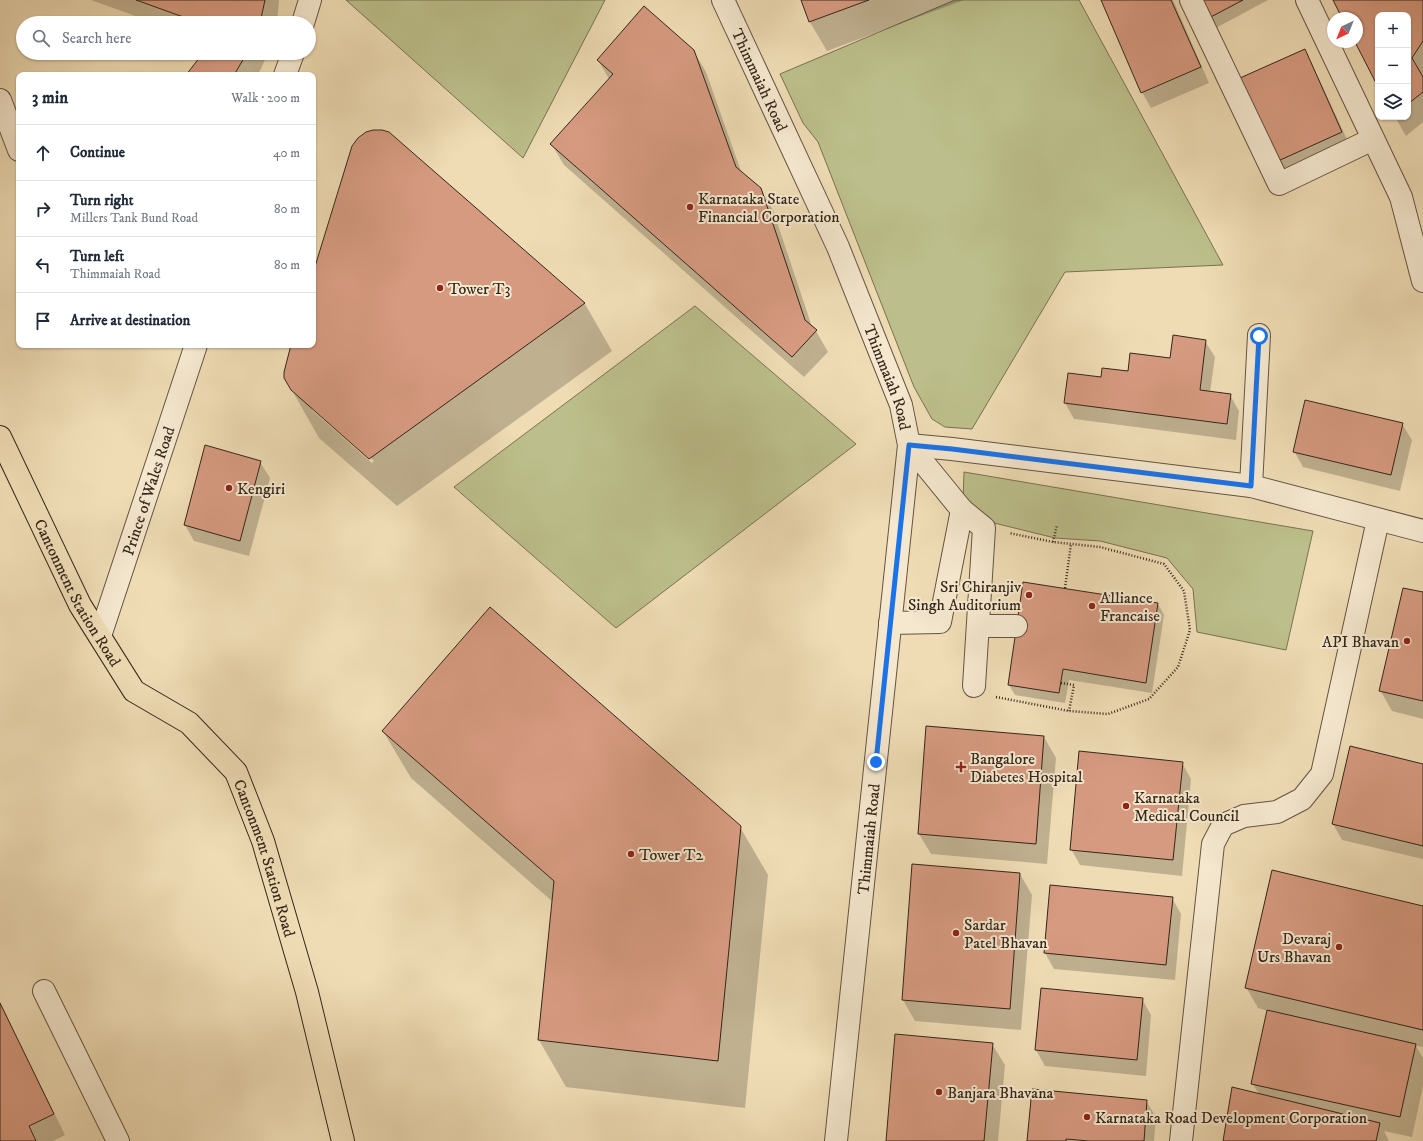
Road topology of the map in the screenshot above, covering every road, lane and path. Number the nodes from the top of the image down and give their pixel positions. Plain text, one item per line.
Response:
1 (310, 0) edge
2 (723, 0) edge
3 (1191, 0) edge
4 (1307, 0) edge
5 (305, 16) edge
6 (290, 60) edge
7 (286, 72) edge
8 (0, 100) edge
9 (1373, 139) junction
10 (16, 142) edge
11 (1423, 281) edge
12 (1259, 336) dead end
13 (195, 348) edge
14 (0, 437) edge
15 (909, 445) junction
16 (1251, 486) junction
17 (962, 510) junction
18 (1378, 520) junction
19 (1058, 524) dead end
20 (984, 528) junction
21 (1423, 531) edge
22 (1053, 542) junction
23 (1071, 544) junction
24 (1065, 588) dead end
25 (890, 624) junction
26 (978, 626) junction
27 (1016, 626) dead end
28 (100, 636) junction
29 (1061, 683) dead end
30 (974, 686) joint
31 (1069, 711) junction
32 (44, 991) dead end
33 (118, 1141) edge
34 (343, 1141) edge
35 (836, 1141) edge
36 (1181, 1141) edge

1 - 5 street
2 - 15 street, Thimmaiah Road
3 - 9 street
4 - 9 street
6 - 7 street
8 - 10 street
9 - 11 street
12 - 16 street
13 - 28 street, Prince of Wales Road
14 - 28 main road, Cantonment Station Road
15 - 16 street
15 - 17 street
15 - 25 street, Thimmaiah Road
16 - 18 street
17 - 20 street
17 - 25 street
18 - 21 street
18 - 36 street
19 - 22 path
20 - 22 path
20 - 26 street
22 - 23 path
23 - 24 path
23 - 31 path
25 - 35 street, Thimmaiah Road
26 - 27 street
26 - 30 street
28 - 34 main road, Cantonment Station Road
29 - 31 path
30 - 31 path
32 - 33 street

